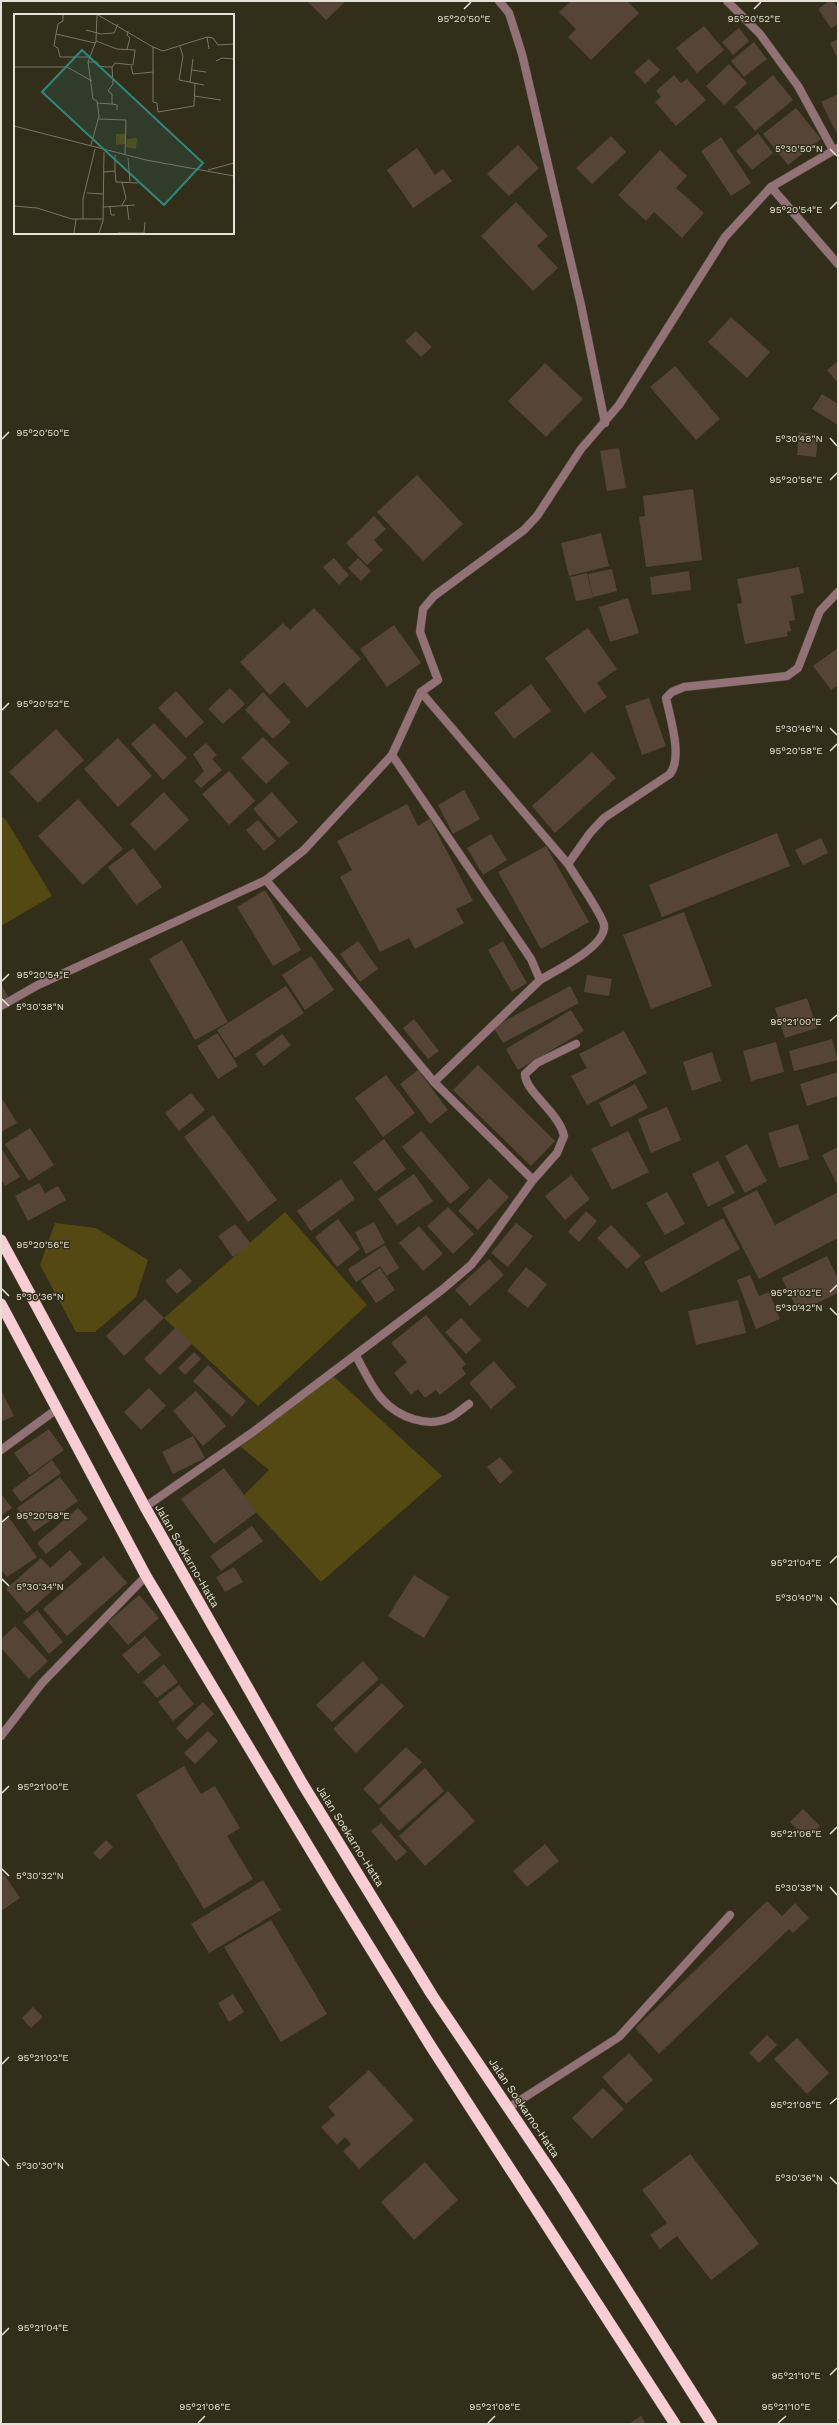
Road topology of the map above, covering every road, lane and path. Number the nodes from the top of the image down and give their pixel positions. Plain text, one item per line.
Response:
1 (499, 1) edge
2 (727, 1) edge
3 (835, 149) edge
4 (771, 187) junction
5 (838, 264) edge
6 (605, 423) junction
7 (838, 592) edge
8 (421, 692) junction
9 (392, 755) junction
10 (568, 864) junction
11 (266, 880) junction
12 (540, 980) junction
13 (1, 1006) edge
14 (576, 1044) dead end
15 (434, 1082) junction
16 (533, 1180) junction
17 (1, 1240) edge
18 (1, 1304) edge
19 (356, 1356) junction
20 (469, 1404) dead end
21 (56, 1410) junction
22 (1, 1450) edge
23 (145, 1507) junction
24 (146, 1576) junction
25 (1, 1736) edge
26 (730, 1915) dead end
27 (508, 2108) junction
28 (675, 2424) edge
29 (712, 2424) edge

1 - 6 street
2 - 3 street
3 - 4 street
4 - 5 street
4 - 6 street
6 - 8 street
7 - 10 street
8 - 9 street
8 - 10 street
9 - 11 street
9 - 12 street
10 - 12 street
11 - 13 street
11 - 15 street
12 - 15 street
14 - 16 street
15 - 16 street
16 - 19 street
17 - 23 highway, Jalan Soekarno-Hatta
18 - 21 highway
19 - 20 street
19 - 23 street
21 - 22 street
21 - 24 highway
23 - 27 highway, Jalan Soekarno-Hatta
24 - 25 street
24 - 28 highway
26 - 27 street
27 - 29 highway, Jalan Soekarno-Hatta

